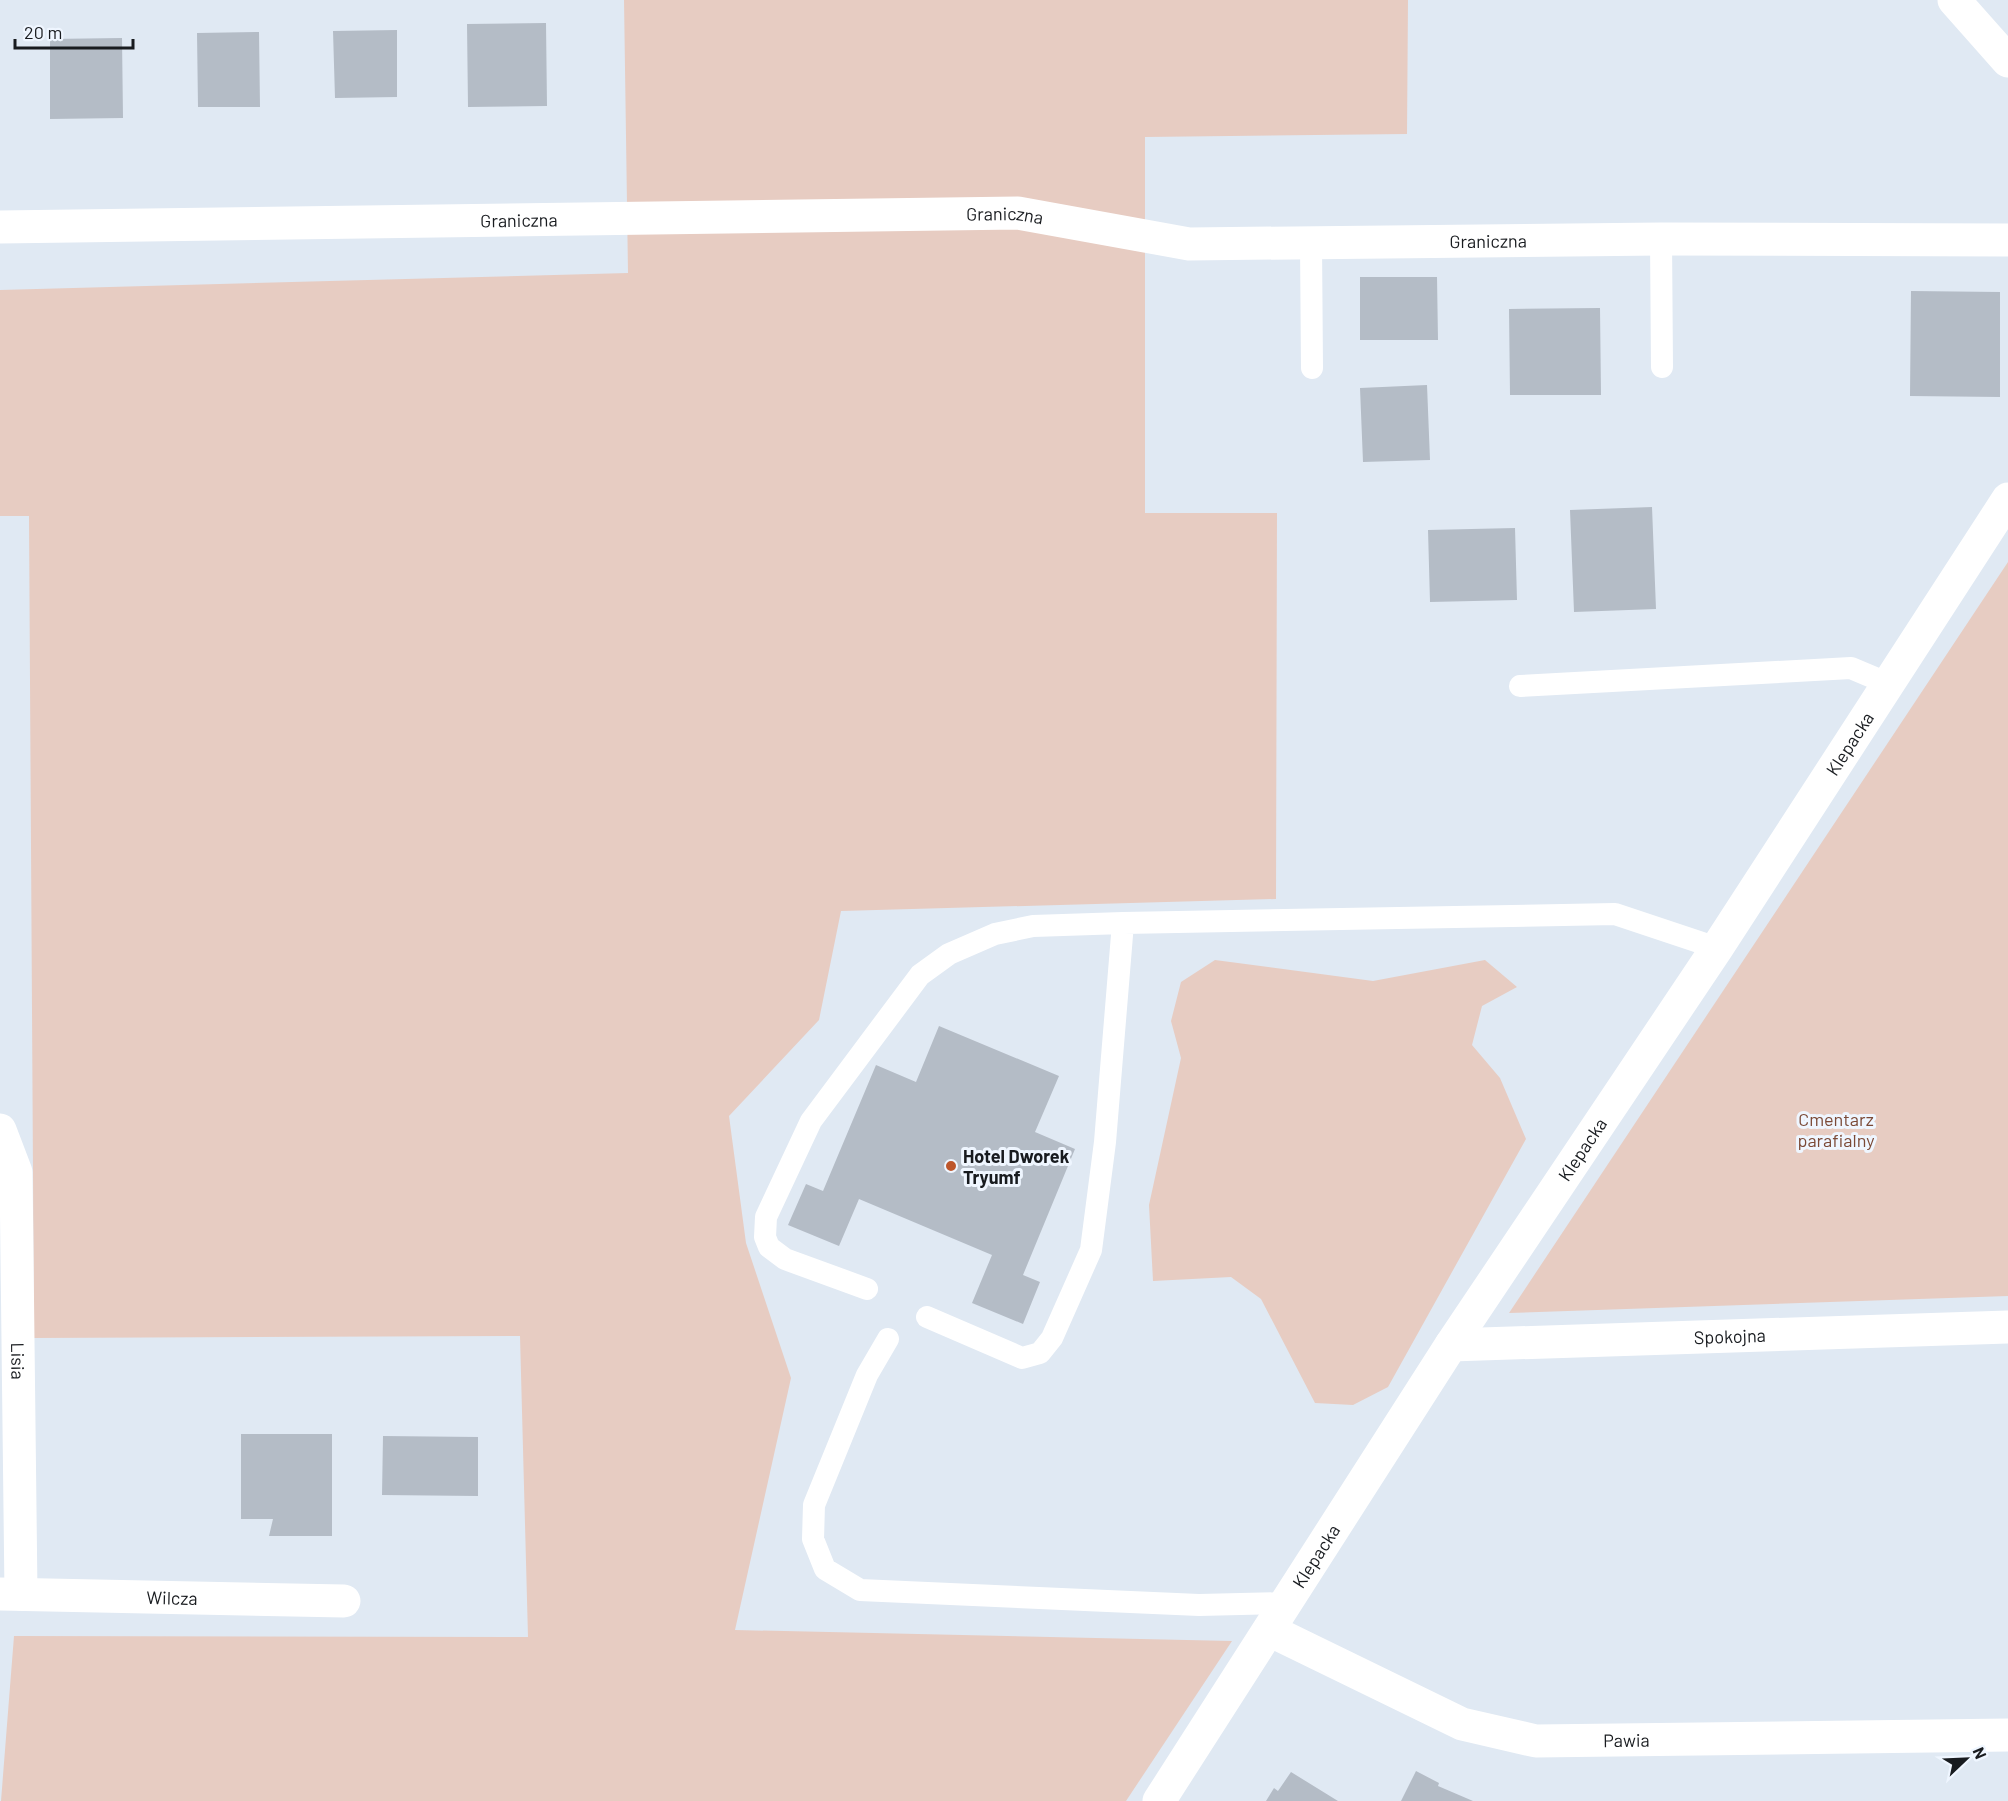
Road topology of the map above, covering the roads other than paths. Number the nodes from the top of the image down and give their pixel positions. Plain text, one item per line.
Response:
1 (1954, 0) edge
2 (2008, 61) edge
3 (0, 227) edge
4 (1661, 239) junction
5 (2008, 240) edge
6 (1311, 243) junction
7 (1662, 367) dead end
8 (1312, 368) dead end
9 (2008, 499) edge
10 (1889, 684) junction
11 (1520, 686) dead end
12 (1123, 923) junction
13 (1717, 948) junction
14 (0, 1130) edge
15 (867, 1289) dead end
16 (927, 1317) dead end
17 (2008, 1327) edge
18 (888, 1340) dead end
19 (1451, 1345) junction
20 (10, 1594) edge
21 (344, 1601) dead end
22 (1287, 1603) junction
23 (1269, 1630) junction
24 (2008, 1735) edge
25 (1158, 1801) edge

1 - 2 street
3 - 6 street, Graniczna
4 - 5 street, Graniczna
4 - 6 street, Graniczna
4 - 7 lane
6 - 8 lane
9 - 10 street, Klepacka
10 - 11 lane
10 - 13 street, Klepacka
12 - 13 lane
12 - 15 lane
12 - 16 lane
13 - 19 street, Klepacka
14 - 20 street, Lisia
17 - 19 street, Spokojna
18 - 22 lane
19 - 22 street, Klepacka
20 - 21 street, Wilcza
22 - 23 street, Klepacka
23 - 24 street, Pawia
23 - 25 street, Klepacka

